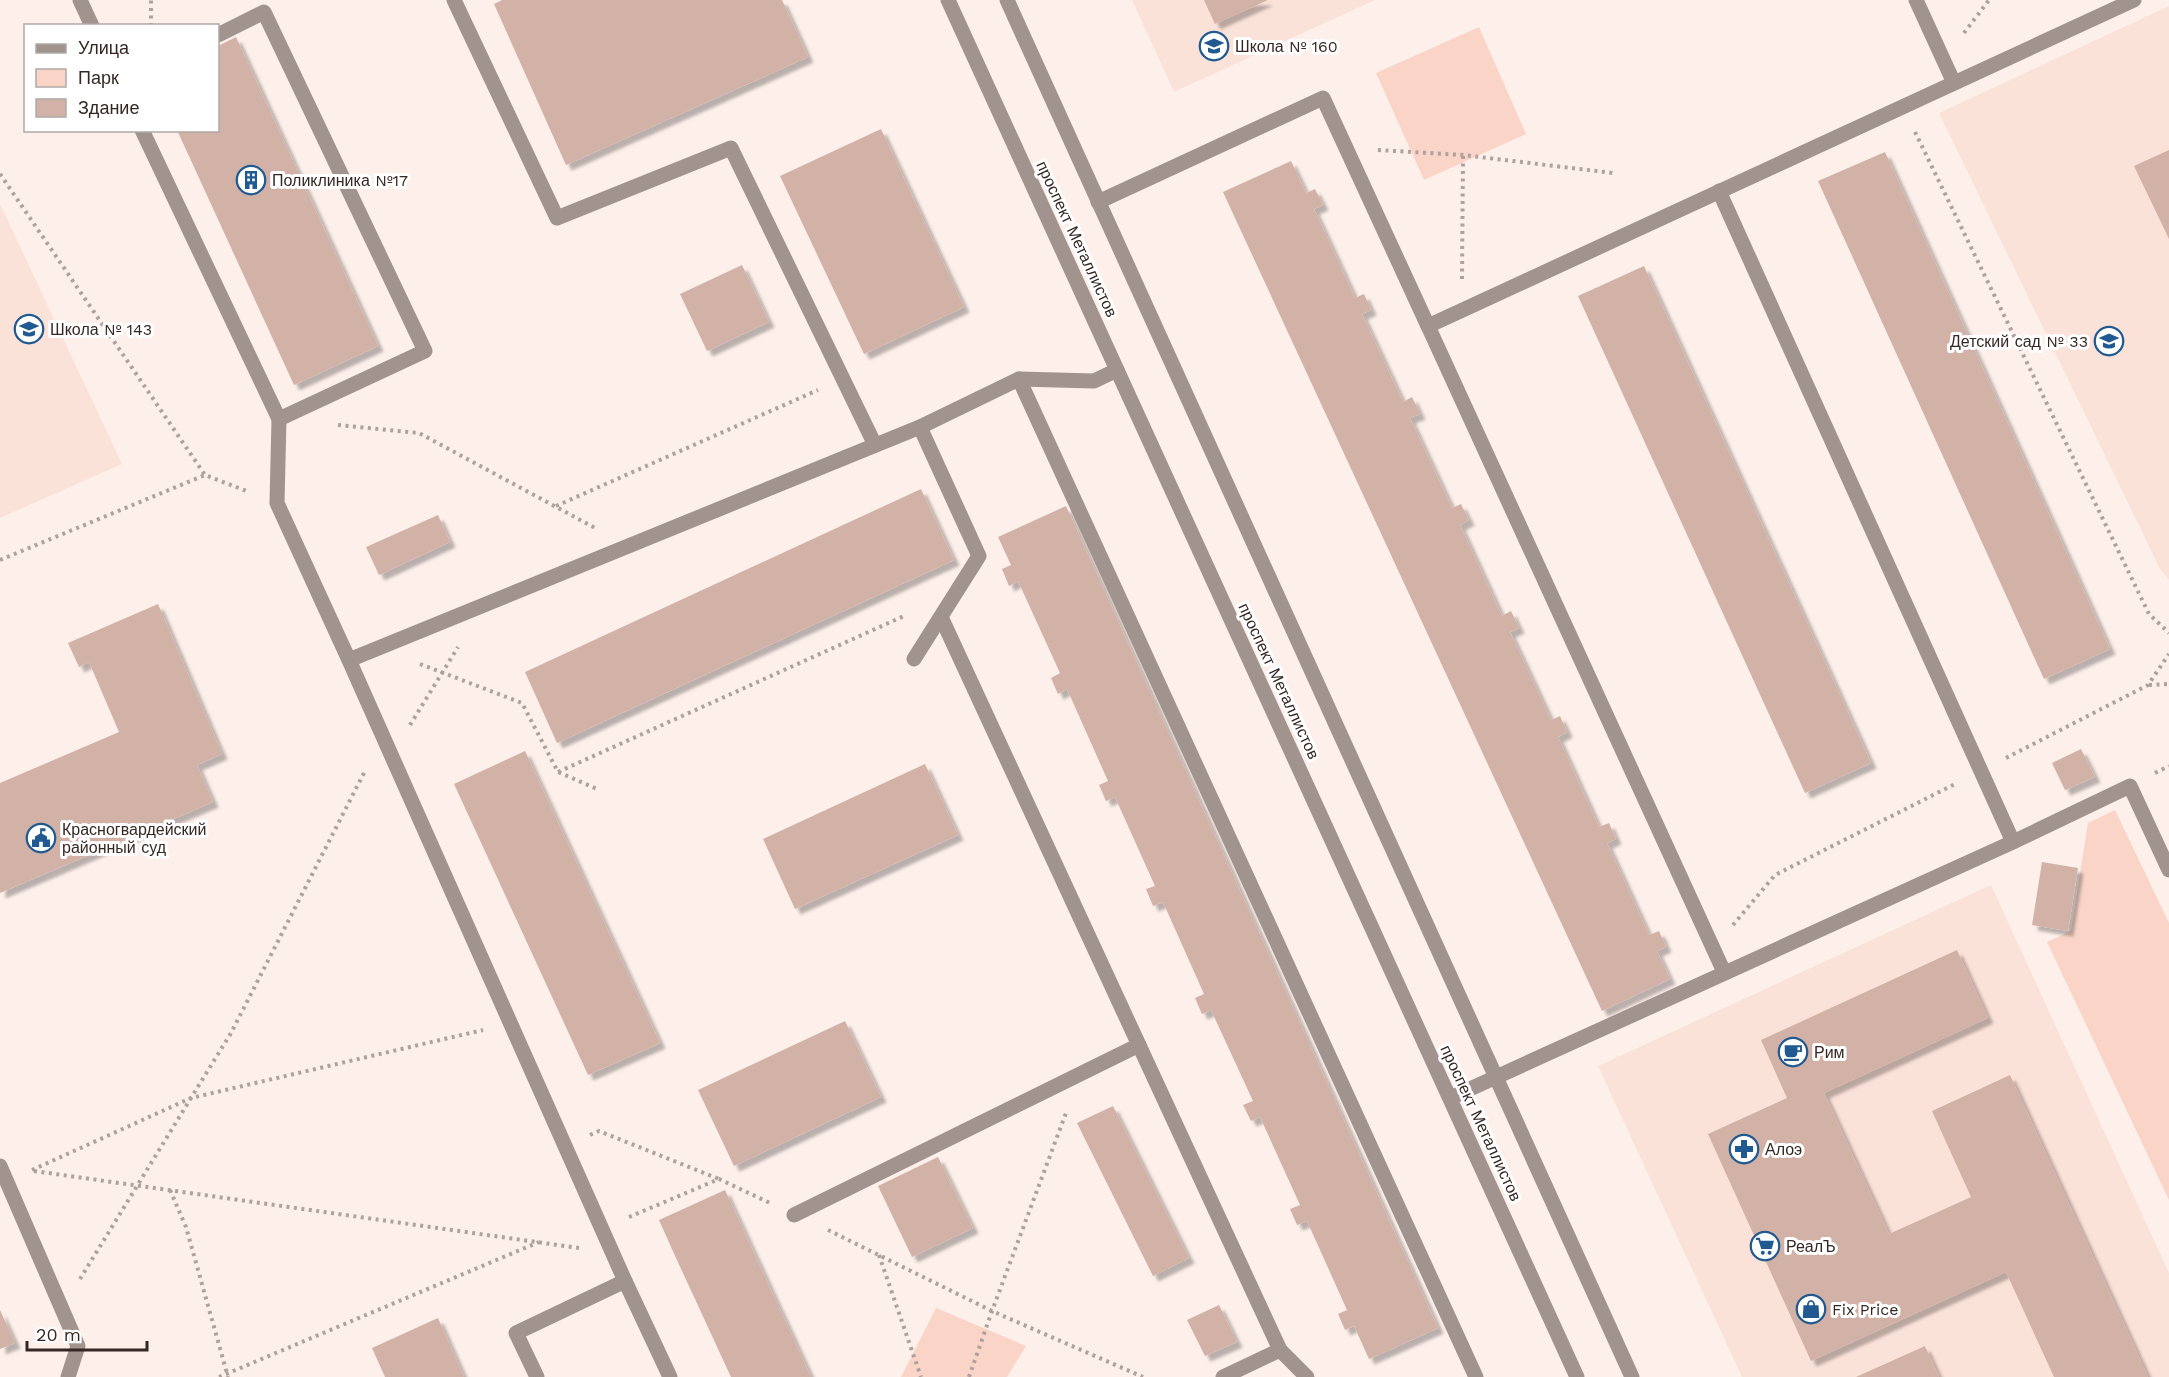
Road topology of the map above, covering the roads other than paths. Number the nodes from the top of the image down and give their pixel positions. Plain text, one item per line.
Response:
1 (80, 0) edge
2 (454, 0) edge
3 (948, 0) edge
4 (1007, 0) edge
5 (1916, 0) edge
6 (2134, 0) edge
7 (2113, 4) edge
8 (91, 24) edge
9 (219, 34) edge
10 (1954, 83) junction
11 (143, 132) edge
12 (1719, 191) junction
13 (1098, 202) junction
14 (1428, 326) junction
15 (1117, 370) junction
16 (1019, 379) junction
17 (279, 419) junction
18 (920, 427) junction
19 (875, 446) junction
20 (941, 617) junction
21 (915, 659) dead end
22 (350, 660) junction
23 (2013, 842) junction
24 (2169, 870) edge
25 (1724, 972) junction
26 (1139, 1045) junction
27 (1496, 1078) junction
28 (1450, 1098) junction
29 (0, 1166) edge
30 (794, 1215) road end
31 (625, 1281) junction
32 (1280, 1350) junction
33 (68, 1377) edge
34 (537, 1377) edge
35 (670, 1377) edge
36 (1223, 1377) edge
37 (1307, 1377) edge
38 (1476, 1377) edge
39 (1577, 1377) edge
40 (1632, 1377) edge

1 - 8 street
2 - 19 street
3 - 15 street, проспект Металлистов
4 - 13 street, проспект Металлистов
5 - 10 street
6 - 7 street
7 - 10 street
9 - 17 street
10 - 12 street
11 - 17 street
12 - 14 street
12 - 23 street
13 - 14 street
13 - 27 street, проспект Металлистов
14 - 25 street
15 - 16 street
15 - 28 street, проспект Металлистов
16 - 18 street
16 - 38 street
17 - 22 street
18 - 19 street
18 - 20 street
19 - 22 street
20 - 21 street
20 - 26 street
22 - 31 street
23 - 24 street
23 - 25 street
25 - 27 street
26 - 30 street
26 - 32 street
27 - 28 street
27 - 40 street, проспект Металлистов
28 - 39 street, проспект Металлистов
29 - 33 street
31 - 34 street
31 - 35 street
32 - 36 street
32 - 37 street

